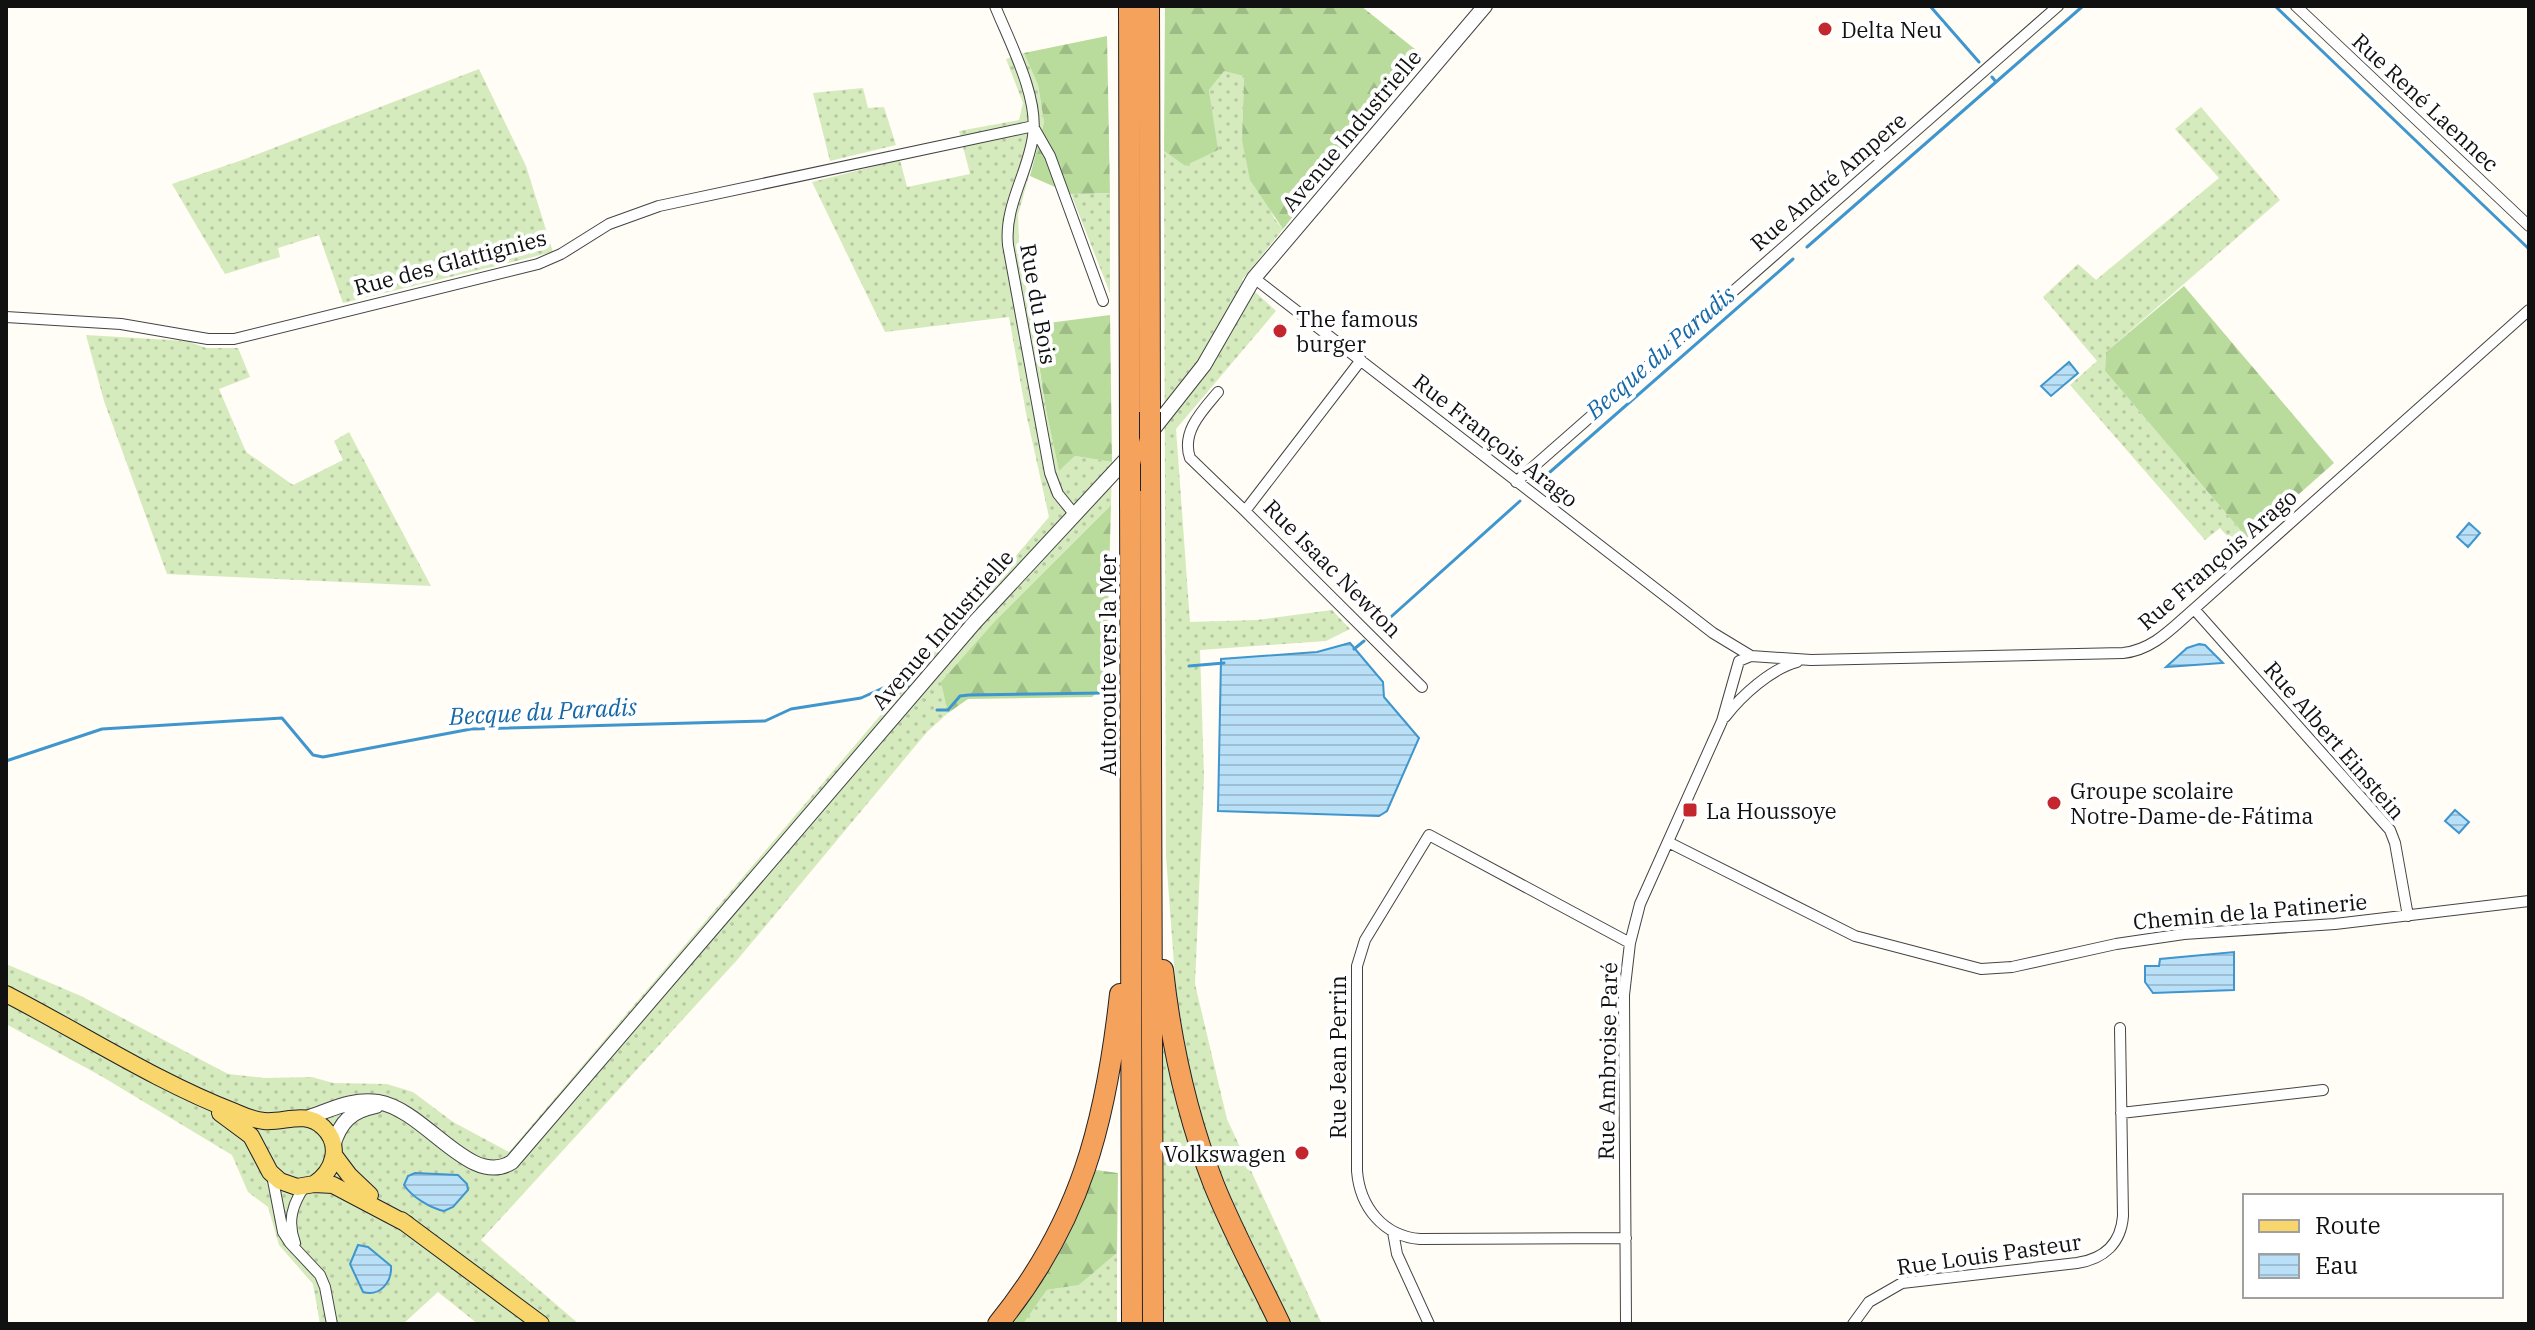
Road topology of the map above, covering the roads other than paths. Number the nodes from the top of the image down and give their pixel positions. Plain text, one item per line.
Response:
1 (995, 6) edge
2 (1129, 6) edge
3 (1149, 6) edge
4 (1485, 6) edge
5 (2058, 6) edge
6 (2296, 6) edge
7 (1034, 128) junction
8 (2529, 226) edge
9 (1254, 278) junction
10 (1103, 301) dead end
11 (2529, 310) edge
12 (6, 317) edge
13 (1361, 360) junction
14 (1218, 392) dead end
15 (1516, 482) junction
16 (1245, 511) junction
17 (1075, 515) junction
18 (2194, 609) junction
19 (1713, 633) junction
20 (1754, 656) junction
21 (1811, 660) junction
22 (1736, 671) junction
23 (1761, 683) junction
24 (1422, 687) dead end
25 (1722, 721) junction
26 (1668, 842) junction
27 (1151, 860) junction
28 (2529, 901) edge
29 (2408, 916) junction
30 (1131, 936) junction
31 (1630, 943) junction
32 (6, 994) edge
33 (2120, 1028) dead end
34 (171, 1082) junction
35 (2323, 1090) dead end
36 (389, 1105) junction
37 (2121, 1113) junction
38 (306, 1118) junction
39 (288, 1119) junction
40 (334, 1151) junction
41 (267, 1166) junction
42 (310, 1185) junction
43 (407, 1224) junction
44 (1393, 1232) junction
45 (1626, 1238) junction
46 (302, 1255) junction
47 (332, 1324) edge
48 (541, 1324) edge
49 (998, 1324) edge
50 (1132, 1324) edge
51 (1153, 1324) edge
52 (1280, 1324) edge
53 (1429, 1324) edge
54 (1626, 1324) edge
55 (1853, 1324) edge

1 - 7 street, Rue du Bois
2 - 30 highway, Autoroute vers la Mer, bridge
3 - 27 highway, bridge
4 - 9 street, Avenue Industrielle
5 - 15 street, Rue André Ampere
6 - 8 street, Rue René Laennec
7 - 10 street
7 - 12 street, Rue des Glattignies
7 - 17 street, Rue du Bois
9 - 13 street, Rue François Arago
9 - 17 street, Avenue Industrielle
11 - 18 street, Rue François Arago
13 - 15 street, Rue François Arago
13 - 16 street, Rue Isaac Newton
14 - 16 street
15 - 19 street, Rue François Arago
16 - 24 street, Rue Isaac Newton
17 - 36 street, Avenue Industrielle
18 - 21 street, Rue François Arago
18 - 29 street, Rue Albert Einstein
19 - 20 street, Rue François Arago
19 - 22 street, Rue François Arago
20 - 21 street, Rue François Arago
20 - 22 street
20 - 23 street
21 - 23 street, Rue François Arago
22 - 23 street
22 - 25 street, Rue Ambroise Paré
23 - 25 street, Rue Ambroise Paré
25 - 26 street, Rue Ambroise Paré
26 - 29 street, Chemin de la Patinerie
26 - 31 street, Rue Ambroise Paré
27 - 51 highway
27 - 52 highway
28 - 29 street, Chemin de la Patinerie
30 - 49 highway
30 - 50 highway, Autoroute vers la Mer
31 - 44 street, Rue Jean Perrin
31 - 45 street, Rue Ambroise Paré
32 - 34 main road
33 - 37 street, Rue Louis Pasteur
34 - 39 main road
34 - 41 main road
35 - 37 street
36 - 38 street, Avenue Industrielle
36 - 40 street
37 - 55 street, Rue Louis Pasteur
38 - 39 main road
38 - 40 main road
39 - 41 main road
40 - 42 main road
40 - 43 main road
41 - 42 main road
41 - 46 street
42 - 43 main road
42 - 46 street
43 - 48 main road
44 - 45 street
44 - 53 street
45 - 54 street, Rue Ambroise Paré
46 - 47 street

